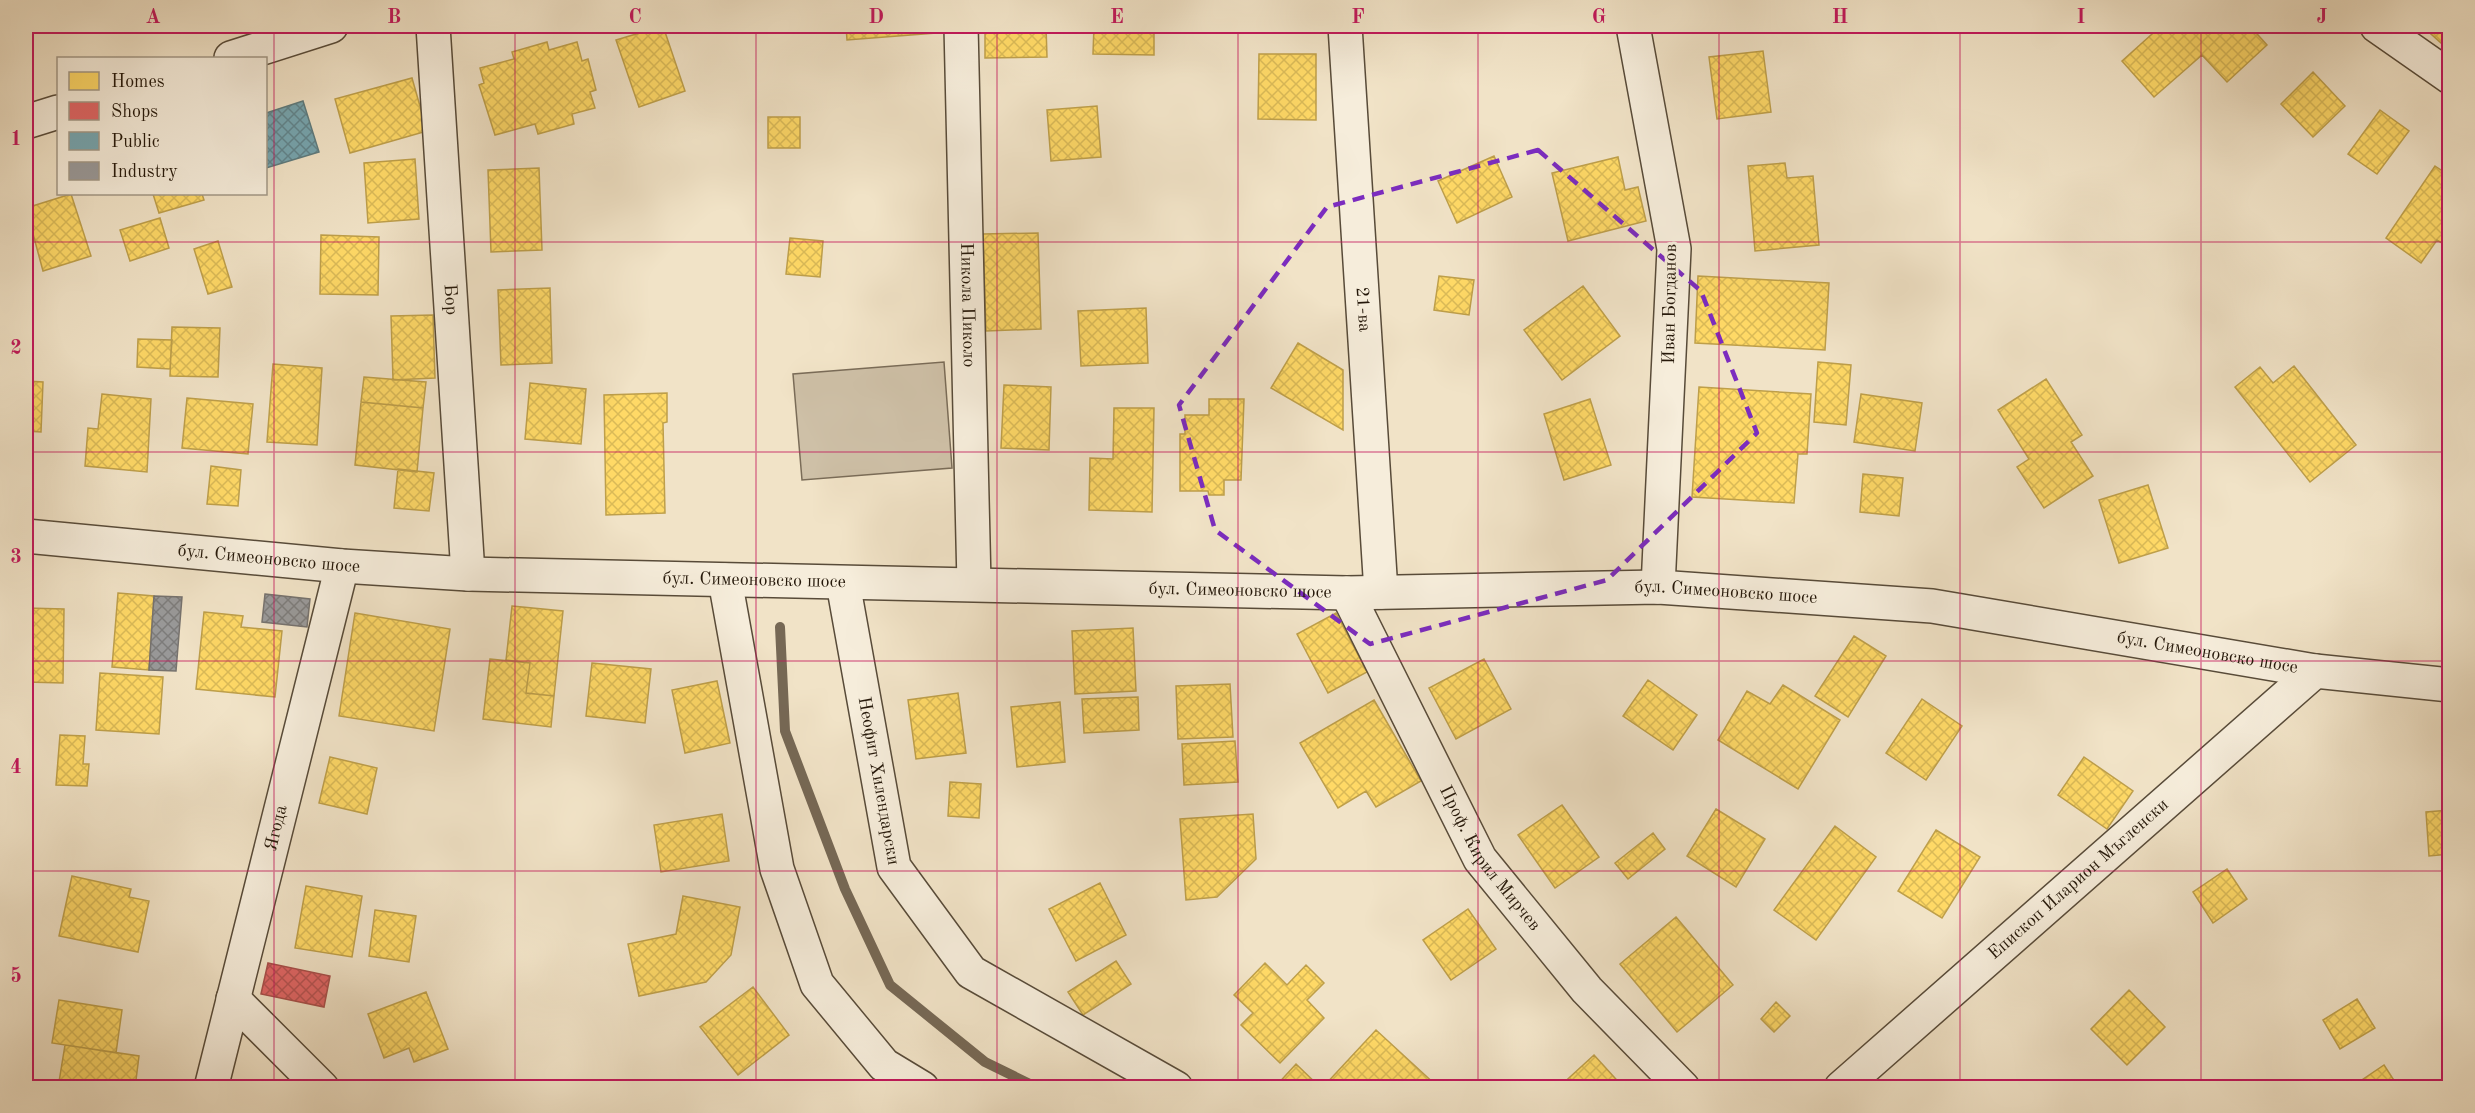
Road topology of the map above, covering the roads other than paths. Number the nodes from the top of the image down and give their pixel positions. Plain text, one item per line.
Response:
1 (331, 26) edge
2 (433, 26) edge
3 (962, 26) edge
4 (1345, 26) edge
5 (1633, 26) edge
6 (2377, 26) edge
7 (234, 57) edge
8 (2450, 77) edge
9 (57, 112) edge
10 (26, 122) edge
11 (26, 536) edge
12 (342, 566) junction
13 (468, 574) junction
14 (725, 580) junction
15 (843, 583) junction
16 (974, 584) junction
17 (1658, 587) junction
18 (1381, 592) junction
19 (1347, 593) junction
20 (2315, 671) junction
21 (2450, 685) edge
22 (233, 999) junction
23 (216, 1084) edge
24 (322, 1088) edge
25 (921, 1088) edge
26 (1176, 1088) edge
27 (1683, 1088) edge
28 (1841, 1088) edge

1 - 7 street
2 - 13 street, Бор
3 - 16 street, Никола Пиколо
4 - 18 street, 21-ва
5 - 17 street, Иван Богданов
6 - 8 street
9 - 10 street
11 - 12 street, бул. Симеоновско шосе
12 - 13 street, бул. Симеоновско шосе
12 - 22 street, Ягода
13 - 14 street, бул. Симеоновско шосе
14 - 15 street, бул. Симеоновско шосе
14 - 25 street
15 - 16 street, бул. Симеоновско шосе
15 - 26 street, Неофит Хилендарски
16 - 19 street, бул. Симеоновско шосе
17 - 18 street, бул. Симеоновско шосе
17 - 20 street, бул. Симеоновско шосе
18 - 19 street, бул. Симеоновско шосе
19 - 27 street, Проф. Кирил Мирчев
20 - 21 street, бул. Симеоновско шосе
20 - 28 street, Епископ Иларион Мъгленски
22 - 23 street, Ягода
22 - 24 street

